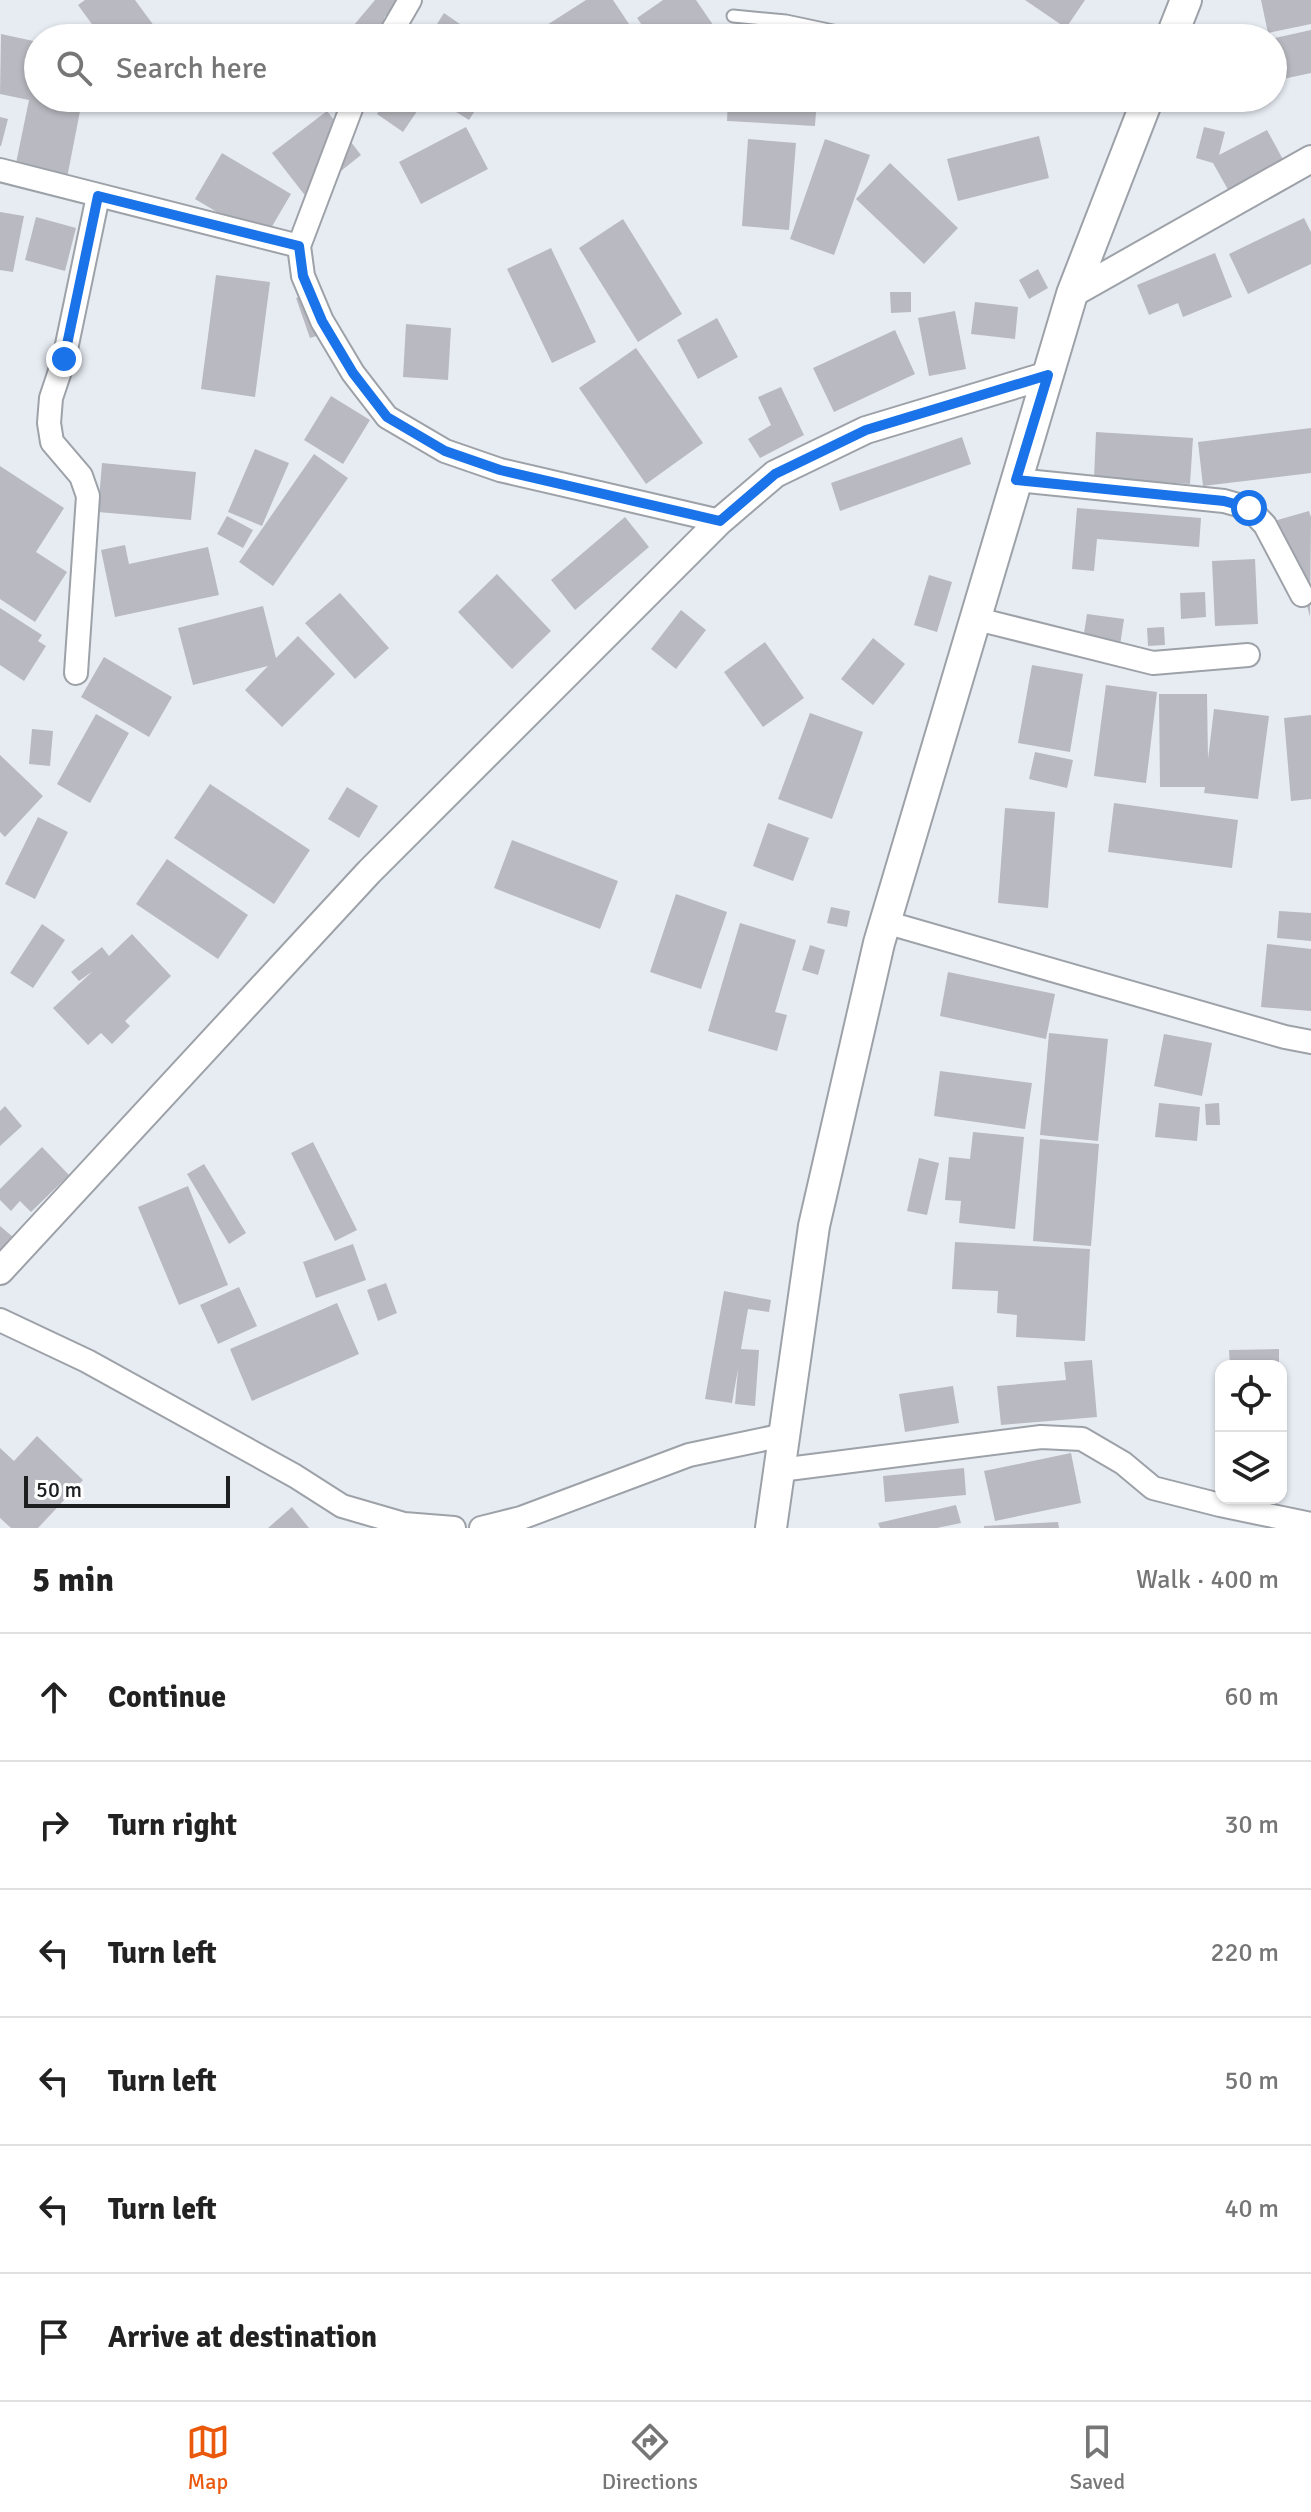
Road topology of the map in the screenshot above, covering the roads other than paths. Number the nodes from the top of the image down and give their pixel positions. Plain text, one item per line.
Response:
1 (410, 0) edge
2 (1186, 0) edge
3 (733, 16) dead end
4 (396, 24) edge
5 (800, 24) edge
6 (1177, 24) edge
7 (350, 112) edge
8 (1143, 112) edge
9 (1311, 159) edge
10 (0, 170) edge
11 (98, 196) junction
12 (299, 246) junction
13 (1072, 294) junction
14 (1048, 375) junction
15 (1016, 480) junction
16 (720, 521) junction
17 (1302, 595) dead end
18 (977, 619) junction
19 (1248, 655) dead end
20 (76, 673) dead end
21 (885, 922) junction
22 (1311, 1042) edge
23 (0, 1271) edge
24 (0, 1320) edge
25 (784, 1435) junction
26 (780, 1470) junction
27 (1311, 1524) edge
28 (454, 1528) edge
29 (481, 1528) edge
30 (771, 1528) edge

1 - 4 street
2 - 6 main road
3 - 5 lane
7 - 12 street
8 - 13 main road
9 - 13 street
10 - 11 street
11 - 12 street
11 - 20 street
12 - 16 street
13 - 14 main road
14 - 15 main road
14 - 16 street
15 - 17 street
15 - 18 main road
16 - 23 street
18 - 19 street
18 - 21 main road
21 - 22 street
21 - 25 main road
24 - 28 street
25 - 26 main road
25 - 29 street
26 - 27 street
26 - 30 main road

